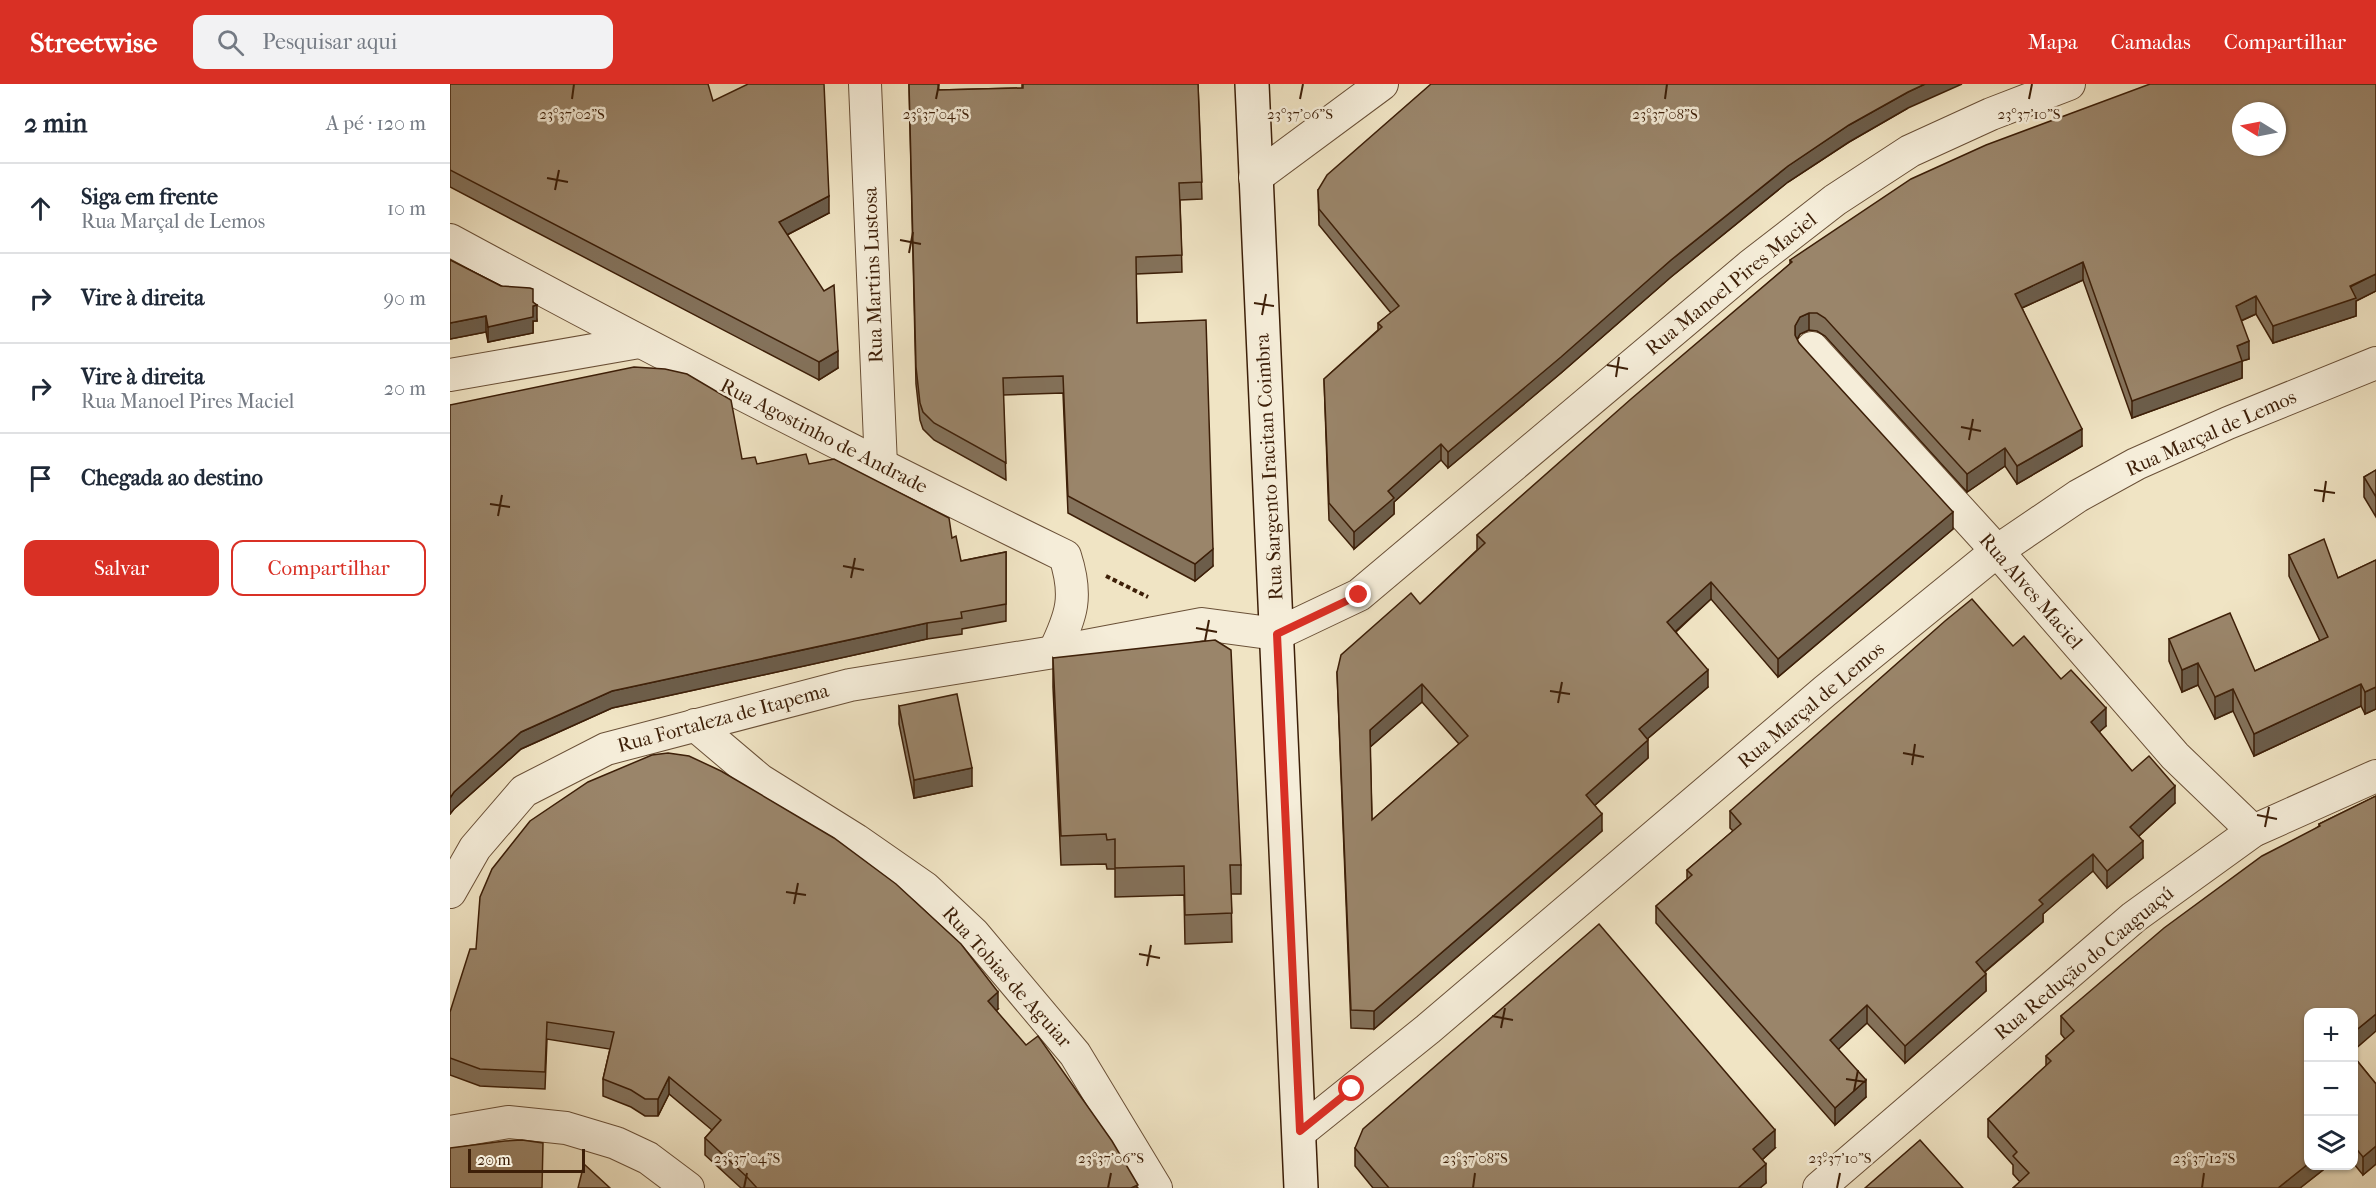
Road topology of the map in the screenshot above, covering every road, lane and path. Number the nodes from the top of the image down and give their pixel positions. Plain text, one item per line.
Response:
1 (865, 84) edge
2 (1252, 84) edge
3 (1382, 84) edge
4 (2069, 84) edge
5 (1255, 178) junction
6 (450, 240) edge
7 (639, 342) junction
8 (1812, 348) dead end
9 (2376, 363) edge
10 (450, 375) edge
11 (881, 466) junction
12 (1997, 551) junction
13 (1065, 556) junction
14 (1149, 597) dead end
15 (1277, 634) junction
16 (1054, 652) junction
17 (695, 725) junction
18 (2376, 776) edge
19 (2253, 831) junction
20 (450, 892) edge
21 (1300, 1131) junction
22 (450, 1132) edge
23 (688, 1188) edge
24 (1156, 1188) edge
25 (1301, 1188) edge
26 (1819, 1188) edge

1 - 11 street, Rua Martins Lustosa
2 - 5 street, Rua Sargento Iracitan Coimbra
3 - 5 street
4 - 15 street, Rua Manoel Pires Maciel
5 - 15 street, Rua Sargento Iracitan Coimbra
6 - 7 street, Rua Agostinho de Andrade
7 - 10 street
7 - 11 street, Rua Agostinho de Andrade
8 - 12 street, Rua Alves Maciel
9 - 12 street, Rua Marçal de Lemos
11 - 13 street, Rua Agostinho de Andrade
12 - 19 street, Rua Alves Maciel
12 - 21 street, Rua Marçal de Lemos
13 - 14 path
13 - 16 street
15 - 16 street, Rua Fortaleza de Itapema
15 - 21 street, Rua Sargento Iracitan Coimbra
16 - 17 street, Rua Fortaleza de Itapema
17 - 20 street, Rua Fortaleza de Itapema
17 - 24 street, Rua Tobias de Aguiar
18 - 19 street, Rua Redução do Caaguaçú
19 - 26 street, Rua Redução do Caaguaçú
21 - 25 street, Rua Sargento Iracitan Coimbra
22 - 23 street

